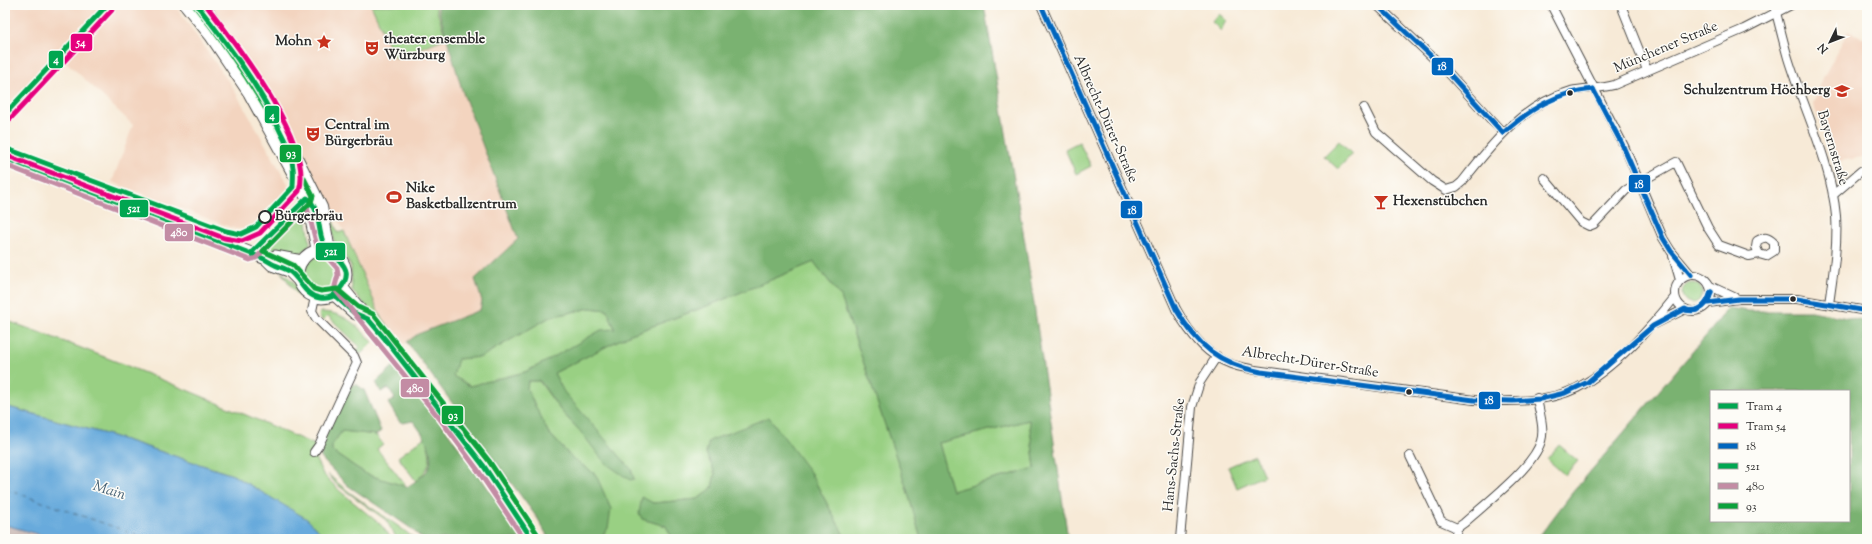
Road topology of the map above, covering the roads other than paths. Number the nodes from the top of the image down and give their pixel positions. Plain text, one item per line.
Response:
1 (186, 5) edge
2 (204, 5) edge
3 (1041, 5) edge
4 (1377, 5) edge
5 (1551, 5) edge
6 (1620, 5) edge
7 (1774, 5) edge
8 (1791, 5) edge
9 (1777, 14) junction
10 (220, 28) junction
11 (210, 36) junction
12 (1647, 70) junction
13 (259, 88) junction
14 (1593, 89) junction
15 (249, 94) junction
16 (1364, 108) dead end
17 (1503, 133) junction
18 (5, 158) edge
19 (1861, 171) dead end
20 (1544, 178) dead end
21 (1640, 182) junction
22 (1833, 195) junction
23 (322, 251) junction
24 (1671, 251) junction
25 (1759, 254) dead end
26 (266, 259) junction
27 (302, 261) junction
28 (1691, 275) junction
29 (1680, 280) junction
30 (299, 281) junction
31 (1710, 286) junction
32 (342, 287) junction
33 (334, 295) junction
34 (1675, 297) junction
35 (1739, 299) junction
36 (314, 303) junction
37 (1708, 303) junction
38 (1829, 304) junction
39 (1685, 309) junction
40 (1867, 311) edge
41 (368, 319) junction
42 (1653, 326) junction
43 (1217, 356) junction
44 (1537, 398) junction
45 (314, 452) dead end
46 (1410, 456) dead end
47 (1457, 528) junction
48 (532, 539) edge
49 (1180, 539) edge
50 (1455, 539) edge

1 - 11 street
2 - 10 street
3 - 43 street, Albrecht-Dürer-Straße
4 - 17 street
5 - 14 street
6 - 12 street
7 - 9 street, Bayernstraße
8 - 9 street, Münchener Straße
9 - 12 street, Münchener Straße
9 - 22 street, Bayernstraße
10 - 11 street
10 - 13 street
11 - 15 street
12 - 14 street, Münchener Straße
13 - 15 street
13 - 23 street
14 - 17 street, Münchener Straße
14 - 21 street
15 - 23 street
16 - 17 street, Münchener Straße
18 - 26 main road
19 - 22 street
20 - 21 street
21 - 24 street
21 - 25 street
22 - 38 street, Bayernstraße
23 - 27 main road
23 - 32 main road
24 - 28 street
24 - 29 street
26 - 27 main road
26 - 30 main road
27 - 30 main road
28 - 29 street
28 - 31 street
29 - 34 street
30 - 36 main road
31 - 35 street
31 - 37 street
32 - 33 main road
32 - 41 main road
33 - 36 main road
33 - 41 main road
34 - 39 street
34 - 42 street, Albrecht-Dürer-Straße
35 - 37 street
35 - 38 street
36 - 45 street
37 - 39 street
38 - 40 street
39 - 42 street, Albrecht-Dürer-Straße
41 - 48 main road
42 - 44 street, Albrecht-Dürer-Straße
43 - 44 street, Albrecht-Dürer-Straße
43 - 49 street, Hans-Sachs-Straße
44 - 47 street
46 - 47 street
47 - 50 street

